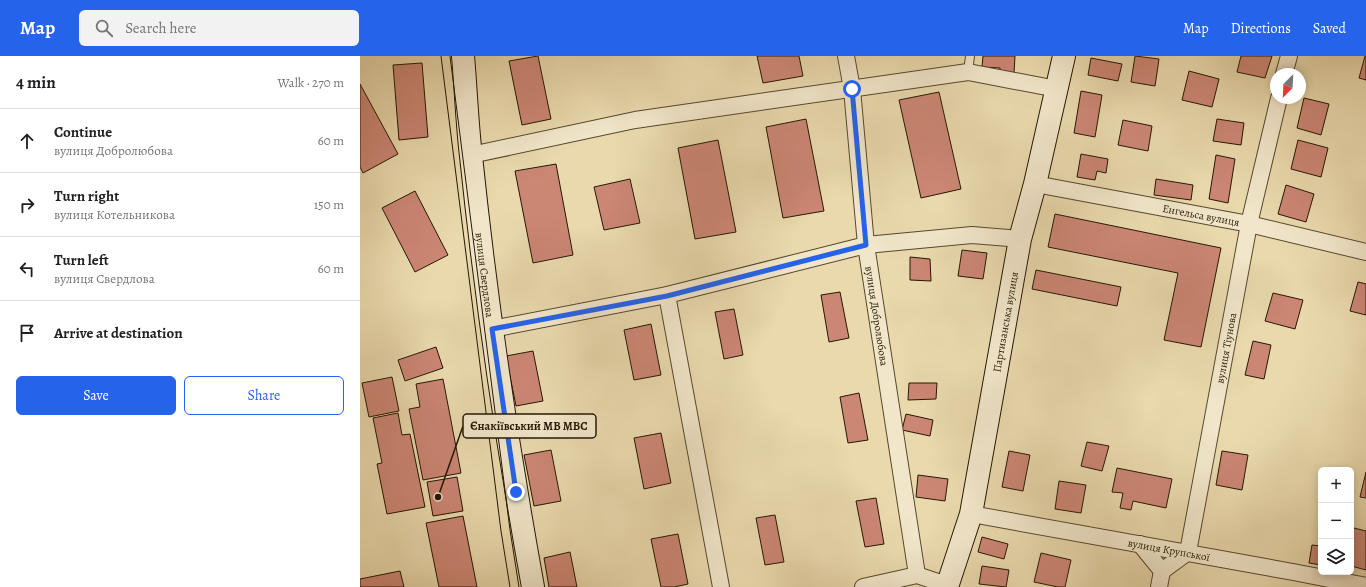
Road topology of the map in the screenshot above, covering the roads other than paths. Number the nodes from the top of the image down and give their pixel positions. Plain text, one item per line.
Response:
1 (463, 56) edge
2 (846, 56) edge
3 (970, 56) edge
4 (1064, 56) edge
5 (1288, 56) edge
6 (1285, 68) edge
7 (968, 72) junction
8 (852, 89) junction
9 (1057, 89) junction
10 (1278, 104) edge
11 (471, 155) junction
12 (1035, 184) junction
13 (1249, 224) junction
14 (1020, 239) junction
15 (866, 245) junction
16 (1366, 252) edge
17 (667, 296) junction
18 (492, 329) junction
19 (971, 514) junction
20 (1140, 544) junction
21 (1188, 552) junction
22 (1162, 571) junction
23 (916, 575) junction
24 (947, 586) edge
25 (1366, 586) edge
26 (533, 587) edge
27 (721, 587) edge
28 (863, 587) edge
29 (1159, 587) edge

1 - 11 street, вулиця Свердлова
2 - 8 street, вулиця Добролюбова
3 - 7 lane
4 - 9 street, Партизанська вулиця
5 - 6 street
7 - 8 street
7 - 9 street
8 - 11 street
8 - 15 street, вулиця Добролюбова
9 - 12 street, Партизанська вулиця
10 - 13 street, вулиця Тіунова
11 - 18 street, вулиця Свердлова
12 - 13 street, Енгельса вулиця
12 - 14 street, Партизанська вулиця
13 - 16 street, Енгельса вулиця
13 - 21 street, вулиця Тіунова
14 - 15 street
14 - 19 street, Партизанська вулиця
15 - 17 street
15 - 23 street, вулиця Добролюбова
17 - 18 street
17 - 27 street
18 - 26 street, вулиця Свердлова
19 - 20 street, вулиця Крупської
19 - 24 street, Партизанська вулиця
20 - 21 street, вулиця Крупської
20 - 22 street
21 - 22 street
21 - 25 street, вулиця Крупської
22 - 29 street
23 - 24 street
23 - 28 street

